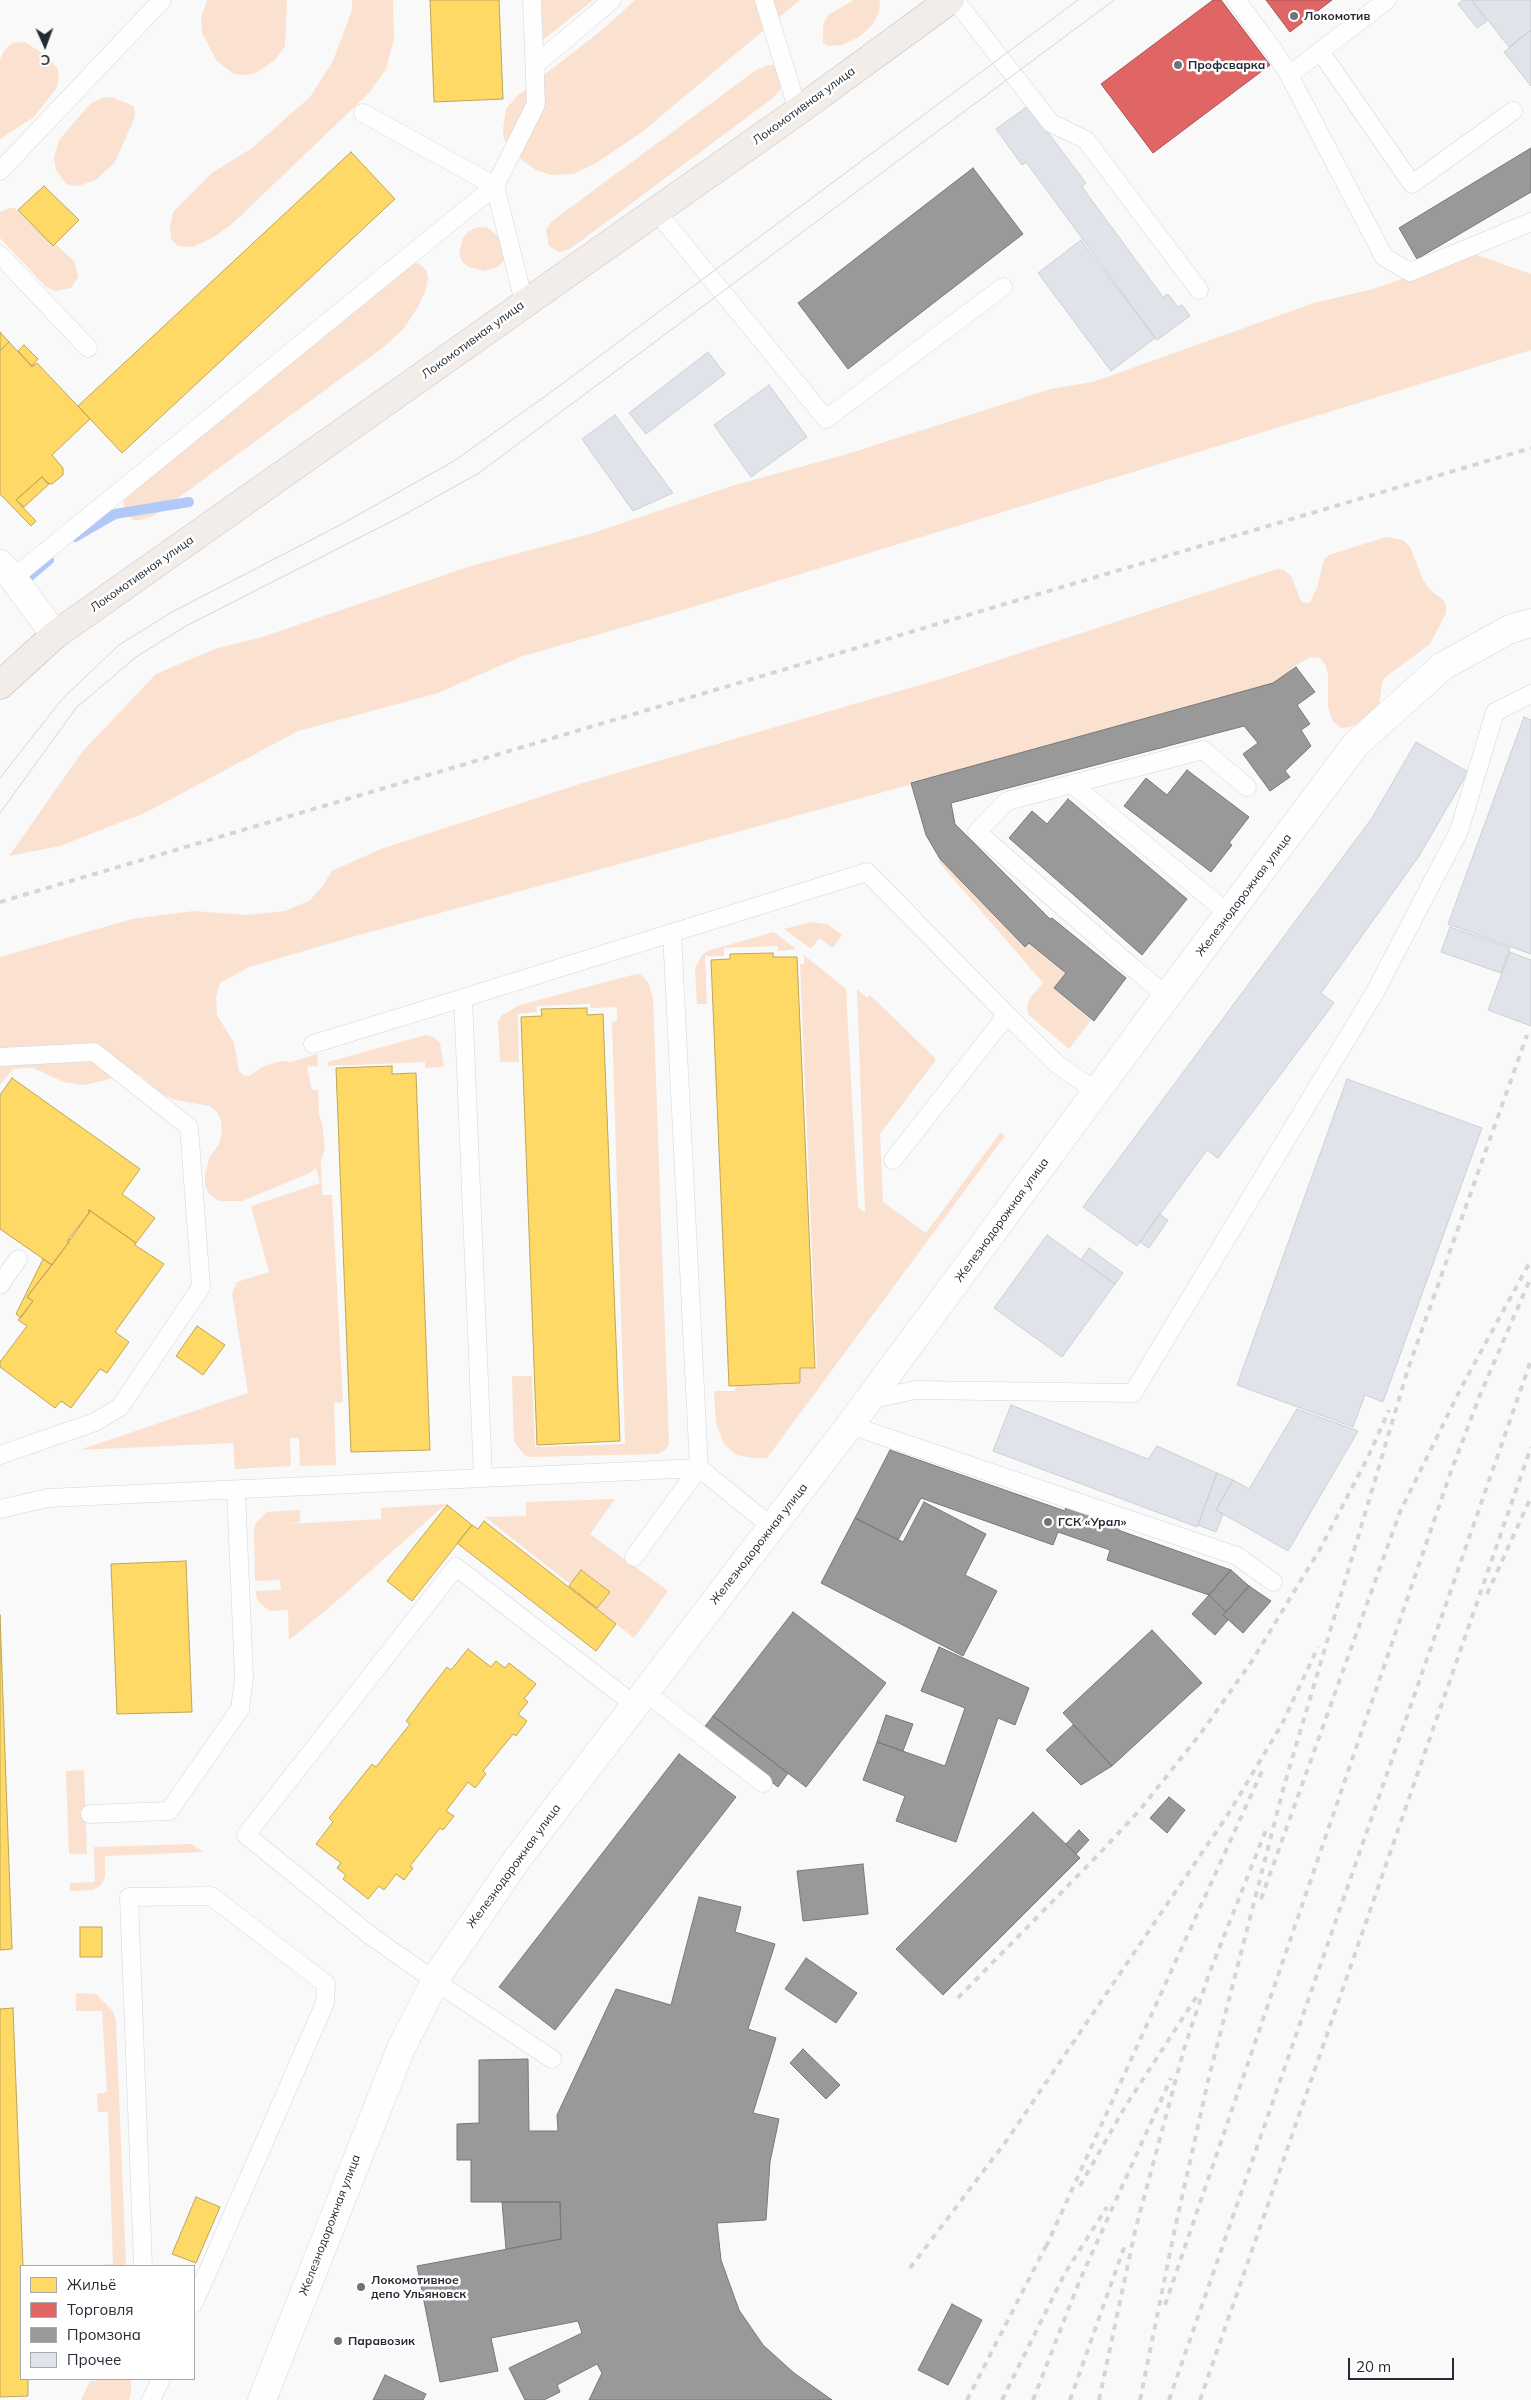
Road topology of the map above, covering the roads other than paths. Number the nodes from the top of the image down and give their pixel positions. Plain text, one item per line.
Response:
1 (162, 0) edge
2 (532, 0) edge
3 (612, 0) edge
4 (764, 0) edge
5 (950, 0) edge
6 (955, 0) edge
7 (1236, 0) edge
8 (1387, 0) edge
9 (1320, 51) junction
10 (535, 66) junction
11 (1289, 75) junction
12 (798, 111) junction
13 (1513, 111) dead end
14 (363, 113) dead end
15 (0, 171) edge
16 (495, 186) junction
17 (656, 211) junction
18 (1531, 222) edge
19 (0, 255) edge
20 (1003, 287) dead end
21 (1199, 290) dead end
22 (524, 302) junction
23 (88, 348) dead end
24 (7, 571) edge
25 (1531, 623) edge
26 (55, 635) junction
27 (0, 686) edge
28 (1531, 694) edge
29 (1072, 784) junction
30 (1247, 787) dead end
31 (1229, 914) junction
32 (672, 932) junction
33 (1167, 996) junction
34 (463, 998) junction
35 (1007, 1016) junction
36 (313, 1044) dead end
37 (0, 1057) edge
38 (1096, 1092) junction
39 (893, 1160) dead end
40 (18, 1259) dead end
41 (0, 1285) edge
42 (869, 1400) junction
43 (850, 1425) junction
44 (0, 1455) edge
45 (699, 1468) junction
46 (483, 1477) junction
47 (236, 1490) junction
48 (0, 1509) edge
49 (772, 1527) junction
50 (634, 1557) dead end
51 (1273, 1582) dead end
52 (641, 1699) junction
53 (763, 1783) dead end
54 (90, 1814) dead end
55 (435, 1981) junction
56 (552, 2059) dead end
57 (143, 2265) edge
58 (195, 2301) edge
59 (147, 2380) edge
60 (160, 2380) edge
61 (150, 2400) edge
62 (262, 2400) edge

1 - 15 lane
2 - 10 lane
3 - 10 lane
4 - 12 lane
5 - 12 main road, Локомотивная улица
6 - 21 lane
7 - 11 lane
8 - 9 lane
9 - 11 lane
9 - 13 lane
10 - 16 lane
11 - 18 lane
12 - 17 main road, Локомотивная улица
14 - 16 lane
16 - 22 lane
16 - 24 lane
17 - 20 lane
17 - 22 main road, Локомотивная улица
19 - 23 lane
22 - 26 main road, Локомотивная улица
24 - 26 street
25 - 31 street, Железнодорожная улица
26 - 27 main road, Локомотивная улица
28 - 42 lane
29 - 30 lane
29 - 31 lane
29 - 33 lane
31 - 33 street, Железнодорожная улица
32 - 34 lane
32 - 35 lane
32 - 45 lane
33 - 38 street, Железнодорожная улица
34 - 36 lane
34 - 46 lane
35 - 38 lane
35 - 39 lane
37 - 44 lane
38 - 42 street, Железнодорожная улица
40 - 41 lane
42 - 43 street, Железнодорожная улица
43 - 49 street, Железнодорожная улица
43 - 51 lane
45 - 46 lane
45 - 49 lane
45 - 50 lane
46 - 47 lane
47 - 48 lane
47 - 54 lane
49 - 52 street, Железнодорожная улица
52 - 53 lane
52 - 55 street, Железнодорожная улица
52 - 55 lane
55 - 56 lane
55 - 62 street, Железнодорожная улица
57 - 58 lane
59 - 61 lane
60 - 61 lane

